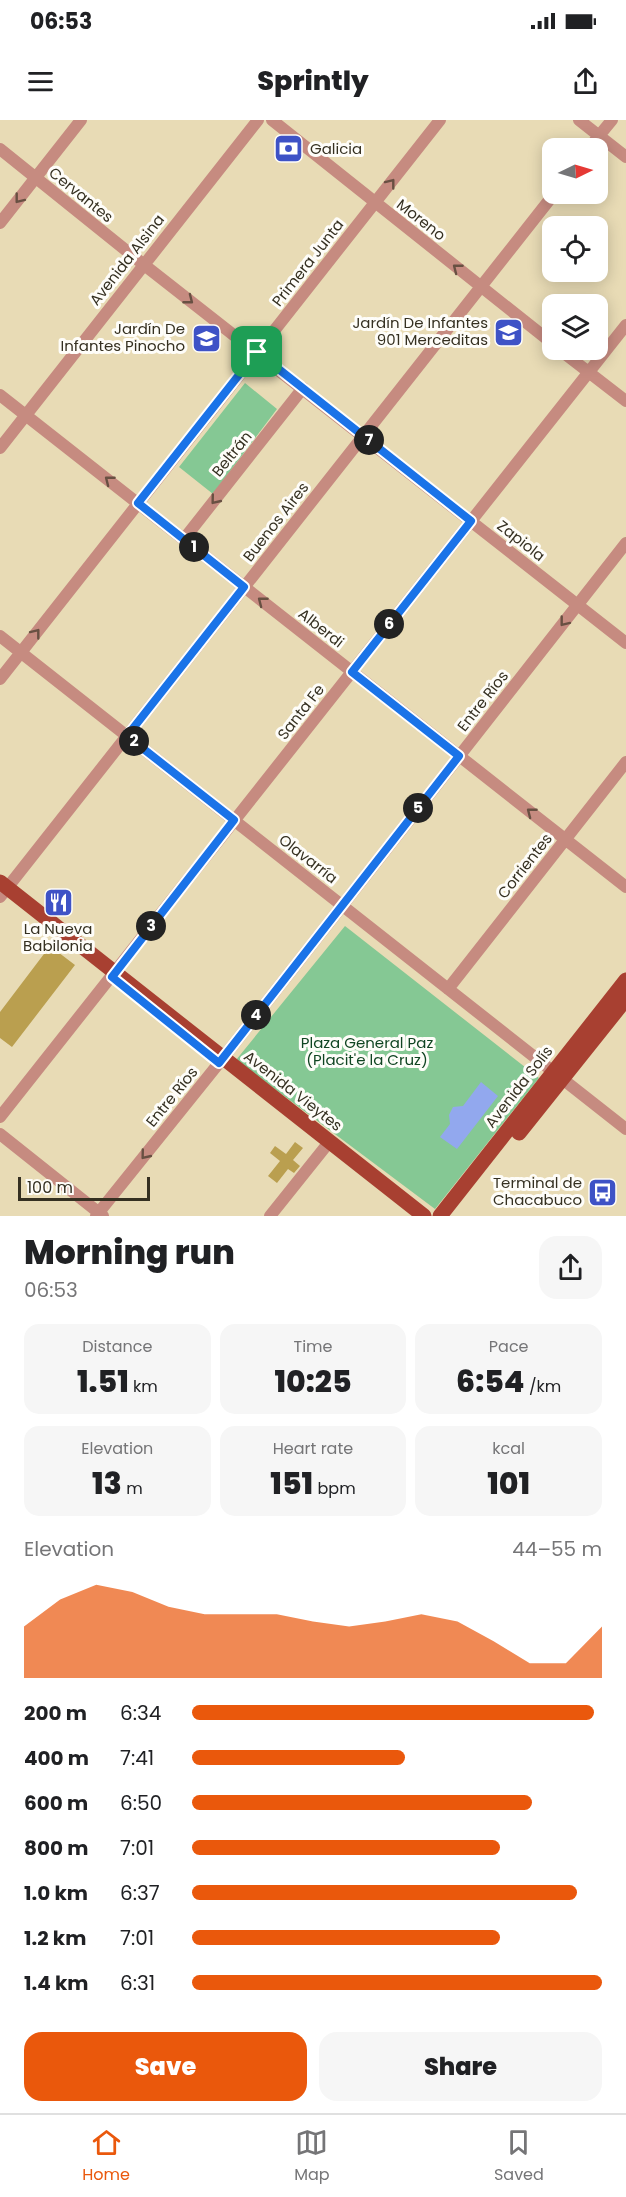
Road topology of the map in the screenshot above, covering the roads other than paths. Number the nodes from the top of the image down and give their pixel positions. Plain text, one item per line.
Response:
1 (81, 120) edge
2 (258, 120) edge
3 (272, 120) edge
4 (440, 120) edge
5 (579, 120) edge
6 (612, 120) edge
7 (599, 136) junction
8 (0, 149) edge
9 (626, 157) edge
10 (36, 177) junction
11 (375, 203) junction
12 (546, 204) edge
13 (0, 223) edge
14 (143, 264) junction
15 (481, 286) junction
16 (626, 325) edge
17 (542, 335) edge
18 (257, 352) junction
19 (573, 360) edge
20 (589, 372) junction
21 (303, 388) junction
22 (0, 395) edge
23 (626, 401) edge
24 (26, 416) junction
25 (363, 436) junction
26 (0, 448) edge
27 (138, 503) junction
28 (471, 521) junction
29 (183, 539) junction
30 (626, 543) edge
31 (244, 587) junction
32 (578, 605) junction
33 (0, 636) edge
34 (626, 643) edge
35 (21, 652) junction
36 (352, 672) junction
37 (0, 679) edge
38 (127, 736) junction
39 (459, 756) junction
40 (626, 762) edge
41 (234, 820) junction
42 (565, 839) junction
43 (626, 887) edge
44 (2, 890) edge
45 (342, 905) junction
46 (113, 975) junction
47 (626, 980) edge
48 (448, 988) junction
49 (626, 999) edge
50 (220, 1061) junction
51 (559, 1076) junction
52 (0, 1117) edge
53 (626, 1129) edge
54 (0, 1134) edge
55 (326, 1146) junction
56 (100, 1215) edge
57 (270, 1216) edge
58 (410, 1216) edge
59 (424, 1216) edge
60 (440, 1216) edge
61 (450, 1216) edge

1 - 10 street
2 - 14 street, Avenida Alsina
3 - 11 street, Moreno
11 -> 4 street, Primera Junta
5 - 7 street
6 - 7 street
7 - 9 street
8 - 10 street, Cervantes
10 -> 13 street
10 - 14 street, Cervantes
15 -> 11 street, Moreno
11 - 18 street, Primera Junta
12 - 15 street, Buenos Aires
14 -> 18 street, Zapiola
14 - 24 street, Avenida Alsina
15 - 17 street, Moreno
15 - 25 street, Buenos Aires
16 - 20 street, Santa Fe
18 - 21 street, Zapiola
18 - 27 street, Primera Junta
19 - 20 street
20 - 23 street
20 - 28 street, Santa Fe
21 - 25 street, Zapiola
21 -> 29 street, Beltrán
22 - 24 street, Alberdi
24 - 26 street, Avenida Alsina
27 -> 24 street, Alberdi
25 - 28 street, Zapiola
25 - 31 street, Buenos Aires
27 - 29 street, Alberdi
35 -> 27 street, Primera Junta
28 - 32 street, Zapiola
28 - 36 street, Santa Fe
29 - 31 street, Alberdi
30 - 32 street, Entre Ríos
36 -> 31 street, Alberdi
31 - 38 street, Buenos Aires
32 - 34 street, Zapiola
32 -> 39 street, Entre Ríos
33 - 35 street, Olavarría
35 - 37 street, Primera Junta
35 - 38 street, Olavarría
36 - 39 street, Alberdi
36 - 41 street, Santa Fe
38 - 41 street, Olavarría
38 - 44 street, Buenos Aires
42 -> 39 street, Alberdi
39 - 45 street, Entre Ríos
40 - 42 street, Corrientes
41 - 45 street, Olavarría
41 - 46 street, Santa Fe
42 - 43 street, Alberdi
42 - 48 street, Corrientes
44 - 46 main road, Avenida Vieytes
45 - 48 street, Olavarría
45 - 50 street, Entre Ríos
46 - 50 main road, Avenida Vieytes
46 - 52 street, Santa Fe
47 - 51 main road, Avenida Solís
48 - 51 street, Olavarría
49 - 51 main road, Avenida Solís
50 - 55 main road, Avenida Vieytes
50 -> 56 street, Entre Ríos
50 - 59 main road, Avenida Vieytes
51 - 53 street, Olavarría
51 - 60 main road, Avenida Solís
51 - 61 main road, Avenida Solís
54 - 56 street
55 - 57 street
55 - 58 main road, Avenida Vieytes

